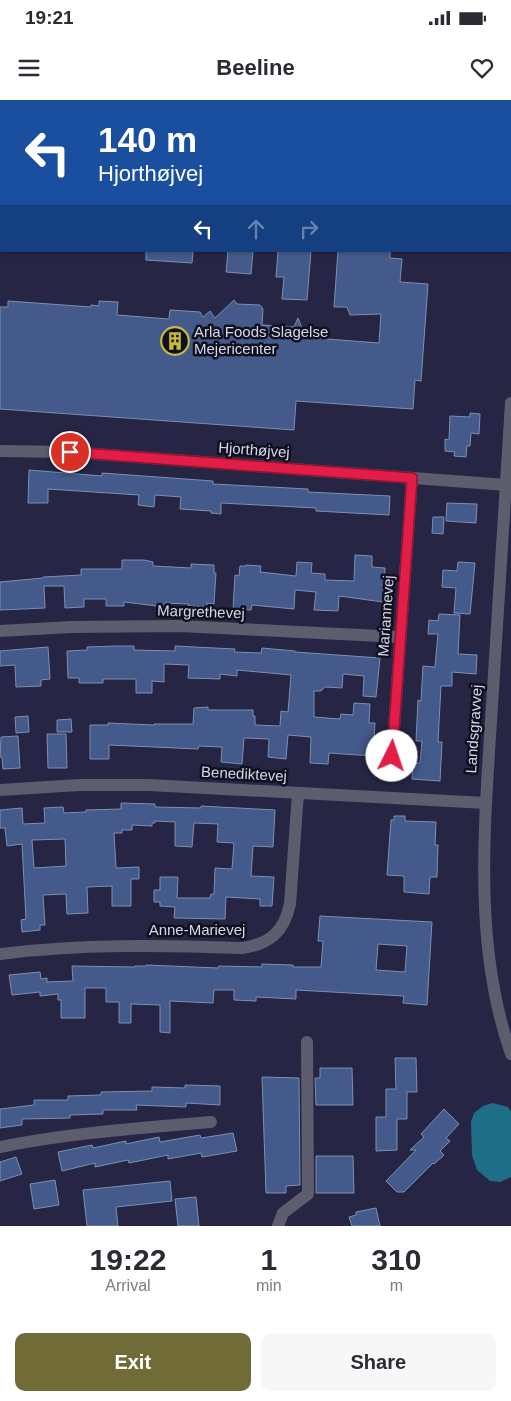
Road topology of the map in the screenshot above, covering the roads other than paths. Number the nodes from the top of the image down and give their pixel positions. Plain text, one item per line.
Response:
1 (511, 403) edge
2 (0, 451) edge
3 (412, 478) junction
4 (506, 485) junction
5 (0, 631) edge
6 (400, 637) junction
7 (392, 756) dead end
8 (0, 790) edge
9 (298, 793) junction
10 (486, 803) junction
11 (0, 954) edge
12 (307, 1042) dead end
13 (511, 1054) edge
14 (211, 1122) dead end
15 (0, 1147) edge
16 (278, 1226) edge

1 - 4 street, Landsgravvej
2 - 3 street, Hjorthøjvej
3 - 4 street, Hjorthøjvej
3 - 6 street, Mariannevej
4 - 10 street, Landsgravvej
5 - 6 street, Margrethevej
6 - 7 street, Mariannevej
8 - 9 street, Benediktevej
9 - 10 street, Benediktevej
9 - 11 street, Anne-Marievej
10 - 13 street, Landsgravvej
12 - 16 street
14 - 15 street

